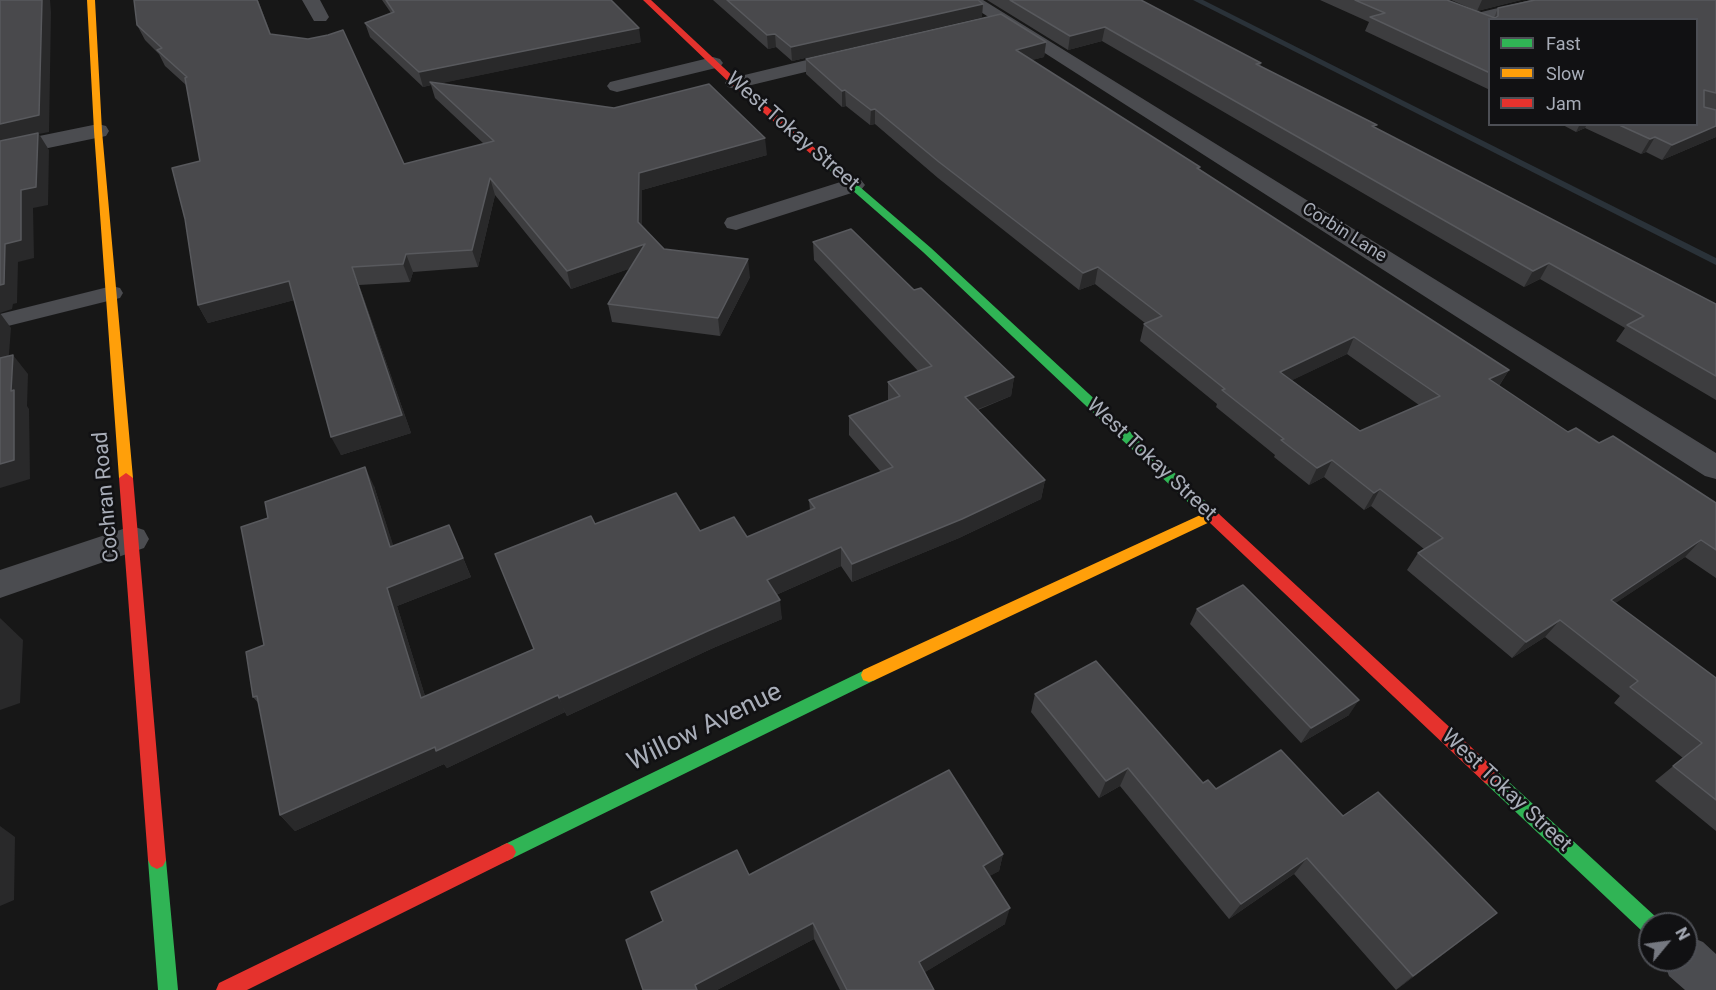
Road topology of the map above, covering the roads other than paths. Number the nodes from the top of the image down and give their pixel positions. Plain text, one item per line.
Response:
1 (91, 0) edge
2 (311, 0) edge
3 (647, 0) edge
4 (970, 0) edge
5 (1553, 0) edge
6 (1458, 12) edge
7 (320, 17) dead end
8 (1496, 18) edge
9 (1483, 22) edge
10 (866, 52) edge
11 (713, 63) junction
12 (735, 83) junction
13 (617, 86) dead end
14 (98, 131) junction
15 (0, 151) edge
16 (853, 186) junction
17 (736, 223) dead end
18 (112, 292) junction
19 (0, 321) edge
20 (1716, 468) edge
21 (1209, 516) junction
22 (132, 539) junction
23 (0, 584) edge
24 (1638, 914) edge
25 (1698, 969) edge
26 (1716, 986) edge
27 (168, 990) edge
28 (226, 990) edge

1 - 14 street, Cochran Road
2 - 7 street
3 - 11 street, West Tokay Street
4 - 20 street, Corbin Lane
5 - 8 street
6 - 9 street
10 - 12 street
11 - 12 street, West Tokay Street
11 - 13 street
12 - 16 street, West Tokay Street
14 - 15 street
14 - 18 street, Cochran Road
16 - 17 street
16 - 21 street, West Tokay Street
18 - 19 lane
18 - 22 street, Cochran Road
21 - 24 street, West Tokay Street
21 - 28 street, Willow Avenue
22 - 23 street
22 - 27 street, Cochran Road
25 - 26 street

